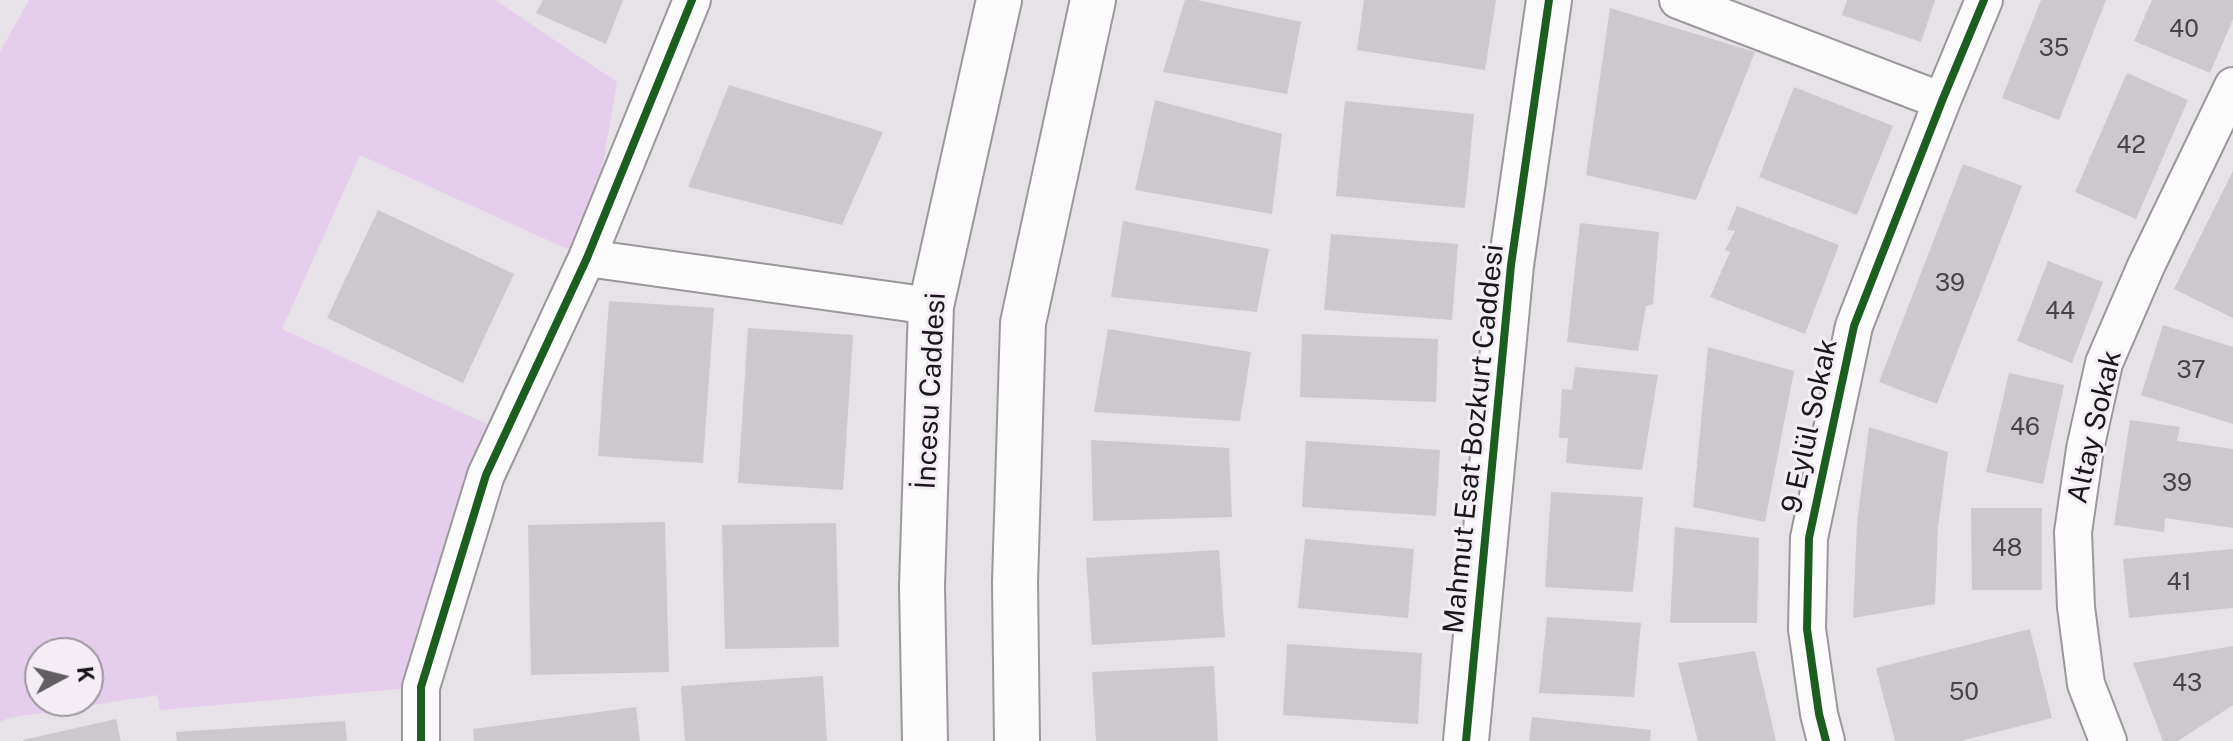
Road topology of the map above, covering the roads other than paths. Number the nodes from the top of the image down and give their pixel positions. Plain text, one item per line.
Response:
1 (692, 0) edge
2 (999, 0) edge
3 (1093, 0) edge
4 (1549, 0) edge
5 (1678, 0) edge
6 (1984, 0) edge
7 (2233, 86) edge
8 (1942, 101) junction
9 (587, 258) junction
10 (931, 306) junction
11 (421, 741) edge
12 (925, 741) edge
13 (1017, 741) edge
14 (1466, 741) edge
15 (1826, 741) edge
16 (2108, 741) edge

1 - 9 street
2 - 10 main road, İncesu Caddesi
3 - 13 main road
4 - 14 main road, Mahmut Esat Bozkurt Caddesi
5 - 8 street
6 - 8 street, 9 Eylül Sokak
7 - 16 street, Altay Sokak
8 - 15 street, 9 Eylül Sokak
9 - 10 street
9 - 11 street
10 - 12 main road, İncesu Caddesi

